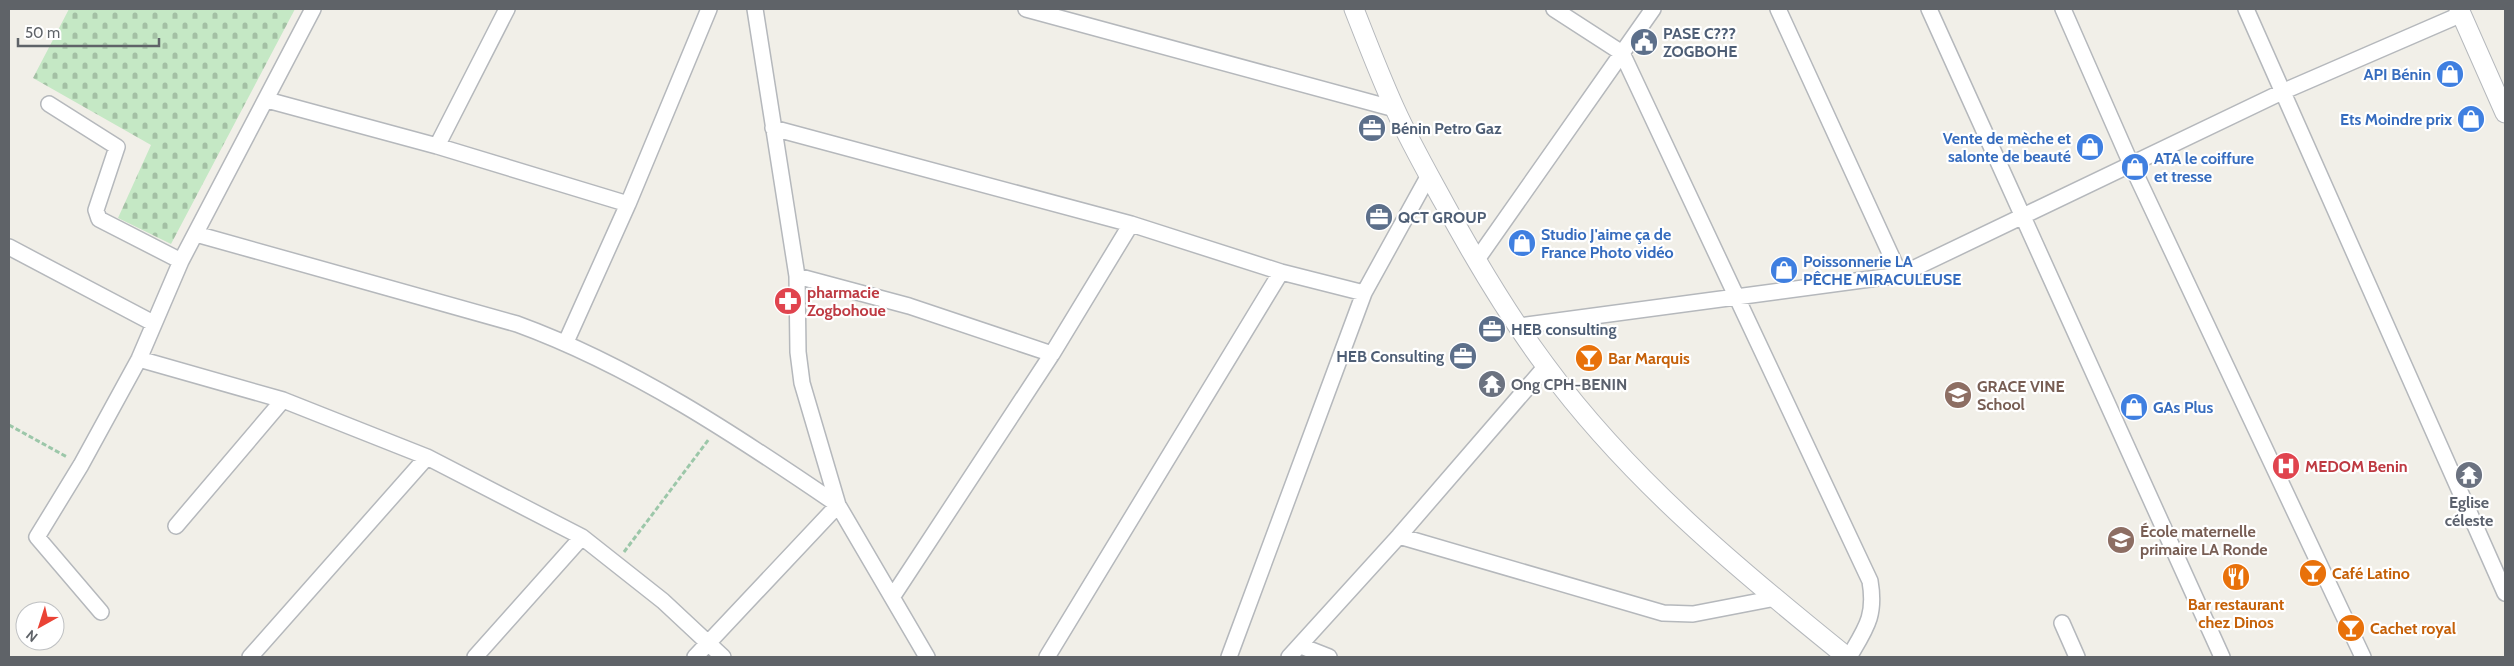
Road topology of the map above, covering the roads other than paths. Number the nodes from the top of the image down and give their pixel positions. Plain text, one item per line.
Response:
1 (313, 9) edge
2 (506, 9) edge
3 (710, 9) edge
4 (755, 9) edge
5 (1026, 9) edge
6 (1354, 9) edge
7 (1554, 9) edge
8 (1653, 9) edge
9 (1778, 9) edge
10 (1929, 9) edge
11 (2063, 9) edge
12 (2246, 9) edge
13 (2460, 12) edge
14 (1622, 53) junction
15 (2282, 92) junction
16 (267, 100) junction
17 (49, 104) dead end
18 (1395, 109) junction
19 (2505, 113) edge
20 (772, 128) junction
21 (436, 146) junction
22 (2131, 164) junction
23 (1429, 175) junction
24 (628, 204) junction
25 (2022, 217) junction
26 (1131, 224) junction
27 (196, 234) junction
28 (9, 247) edge
29 (182, 261) junction
30 (1476, 261) junction
31 (1281, 272) junction
32 (1900, 275) junction
33 (797, 276) junction
34 (1364, 292) junction
35 (1736, 296) junction
36 (154, 323) junction
37 (1518, 326) junction
38 (566, 342) junction
39 (1052, 354) junction
40 (139, 359) junction
41 (1546, 366) junction
42 (283, 400) junction
43 (427, 456) junction
44 (838, 505) junction
45 (176, 526) dead end
46 (1399, 536) junction
47 (582, 537) junction
48 (2505, 593) edge
49 (893, 596) junction
50 (1776, 598) junction
51 (101, 612) dead end
52 (2062, 623) dead end
53 (708, 641) junction
54 (1301, 646) junction
55 (250, 657) edge
56 (475, 657) edge
57 (695, 657) edge
58 (723, 657) edge
59 (927, 657) edge
60 (1047, 657) edge
61 (1229, 657) edge
62 (1289, 657) edge
63 (1329, 657) edge
64 (1848, 657) edge
65 (2076, 657) edge
66 (2222, 657) edge
67 (2363, 657) edge

1 - 16 street
2 - 21 street
3 - 24 street
4 - 20 street
5 - 18 street
6 - 18 street
7 - 14 street
8 - 14 street
9 - 32 street
10 - 25 street
11 - 22 street
12 - 15 street
13 - 15 street
13 - 19 street
14 - 30 street
14 - 35 street
15 - 22 street
15 - 48 street
16 - 21 street
16 - 27 street
17 - 29 street
18 - 23 street
20 - 26 street
20 - 33 street
21 - 24 street
22 - 25 street
22 - 67 street
23 - 30 street
23 - 34 street
24 - 38 street
25 - 32 street
25 - 66 street
26 - 31 street
26 - 39 street
27 - 29 street
27 - 38 street
28 - 36 street
29 - 36 street
30 - 37 street
31 - 34 street
31 - 60 street
32 - 35 street
33 - 39 street
33 - 44 street
34 - 61 street
35 - 37 street
35 - 64 street
36 - 40 street
37 - 41 street
38 - 44 street
39 - 49 street
40 - 42 street
40 - 51 street
41 - 46 street
41 - 50 street
42 - 43 street
42 - 45 street
43 - 47 street
43 - 55 street
44 - 49 street
44 - 53 street
46 - 50 street
46 - 54 street
47 - 53 street
47 - 56 street
49 - 59 street
50 - 64 street
52 - 65 street
53 - 57 street
53 - 58 street
54 - 62 street
54 - 63 street

